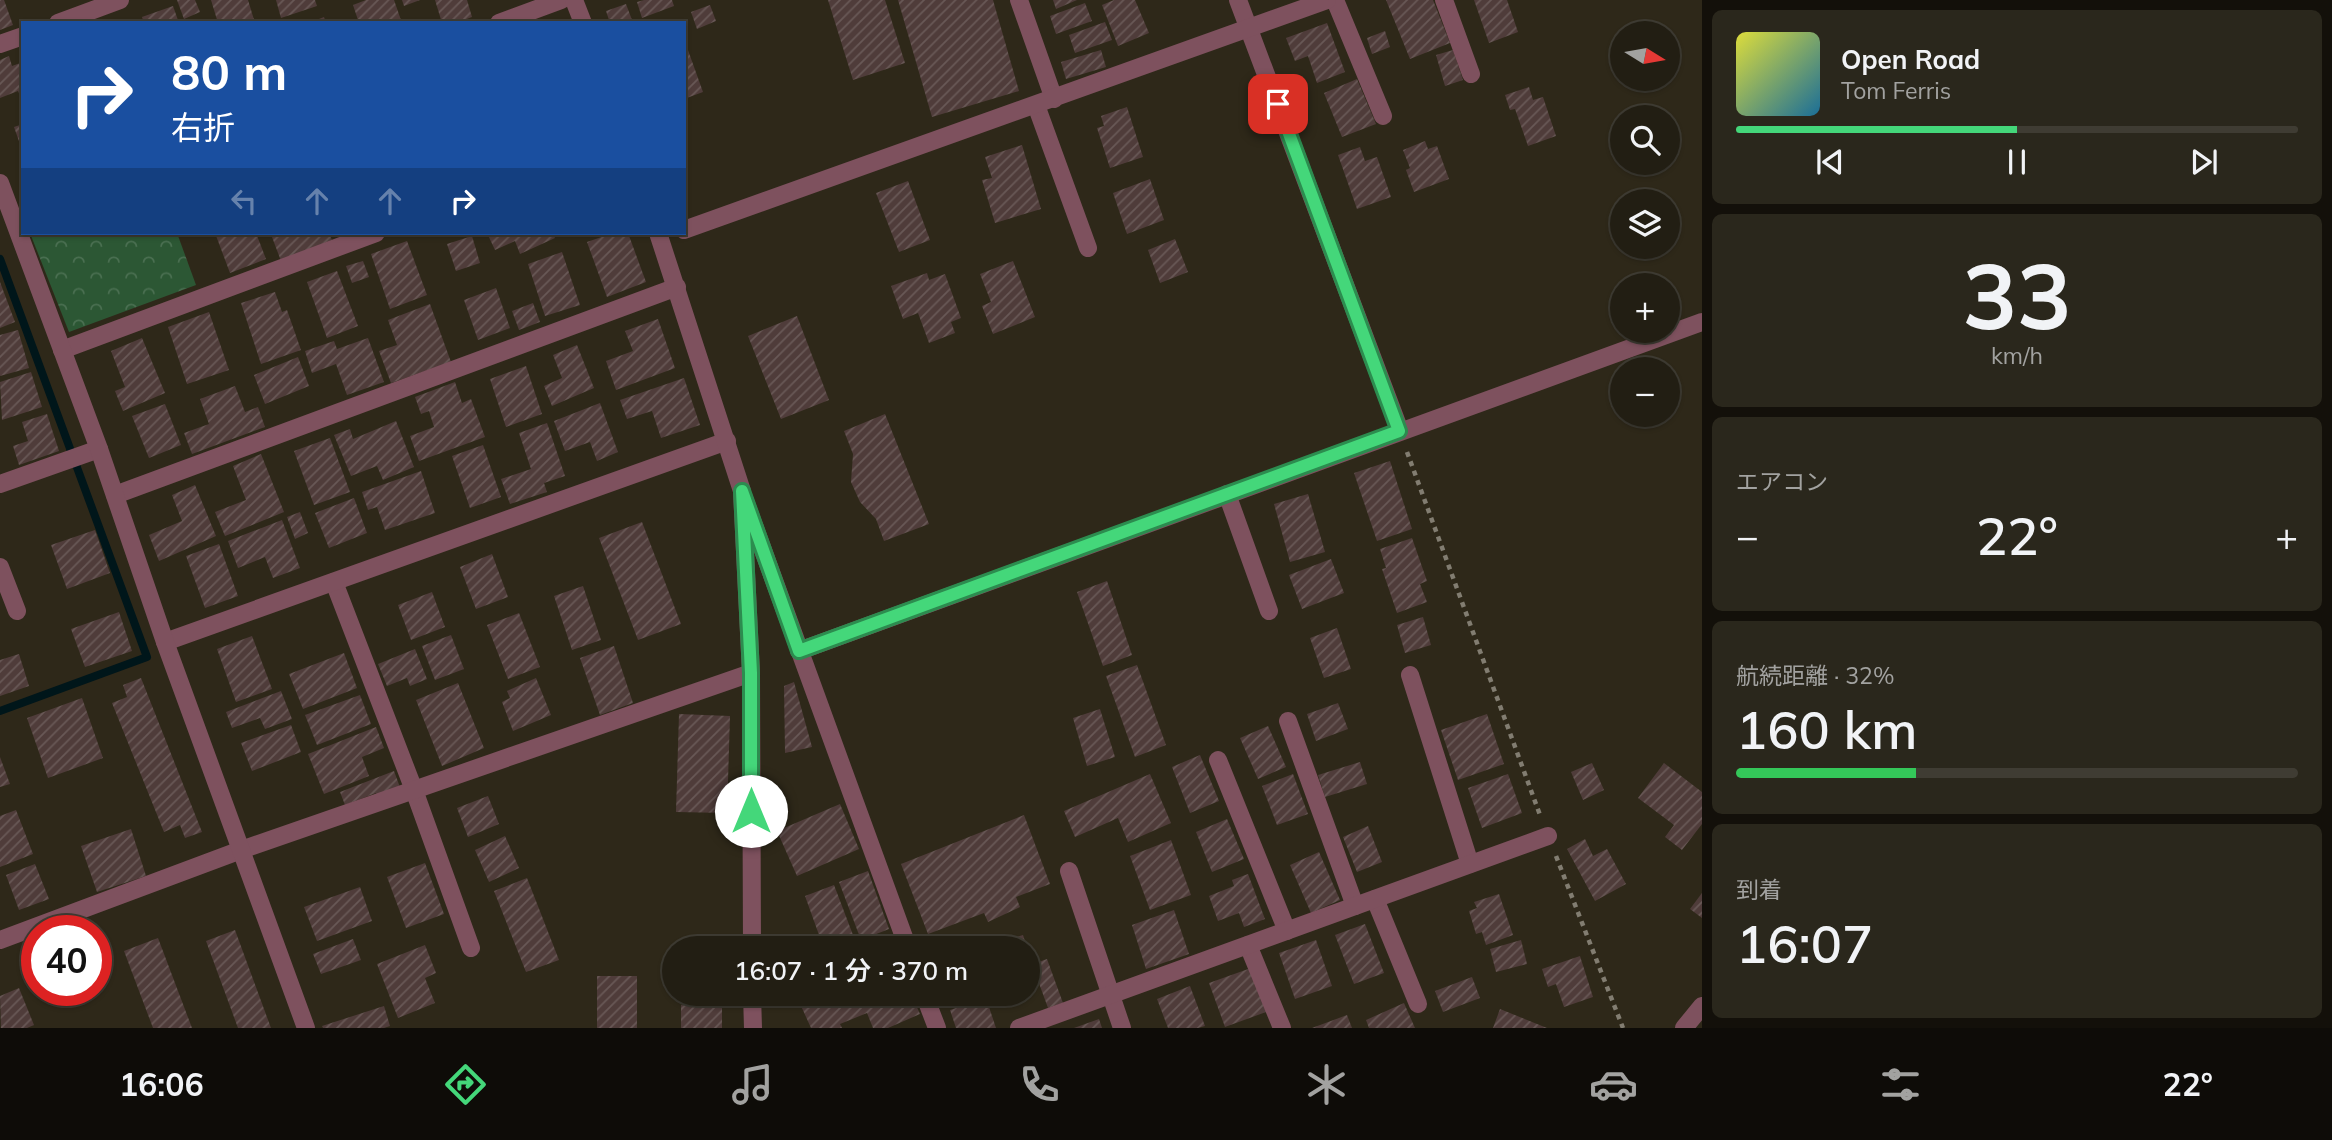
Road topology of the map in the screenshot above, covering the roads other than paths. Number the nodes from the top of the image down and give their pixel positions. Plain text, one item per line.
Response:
1 (120, 0) edge
2 (561, 0) edge
3 (574, 0) edge
4 (1019, 0) edge
5 (1238, 0) edge
6 (1327, 0) edge
7 (1335, 0) edge
8 (1444, 0) edge
9 (63, 21) edge
10 (504, 21) edge
11 (582, 21) edge
12 (1250, 29) junction
13 (21, 37) edge
14 (0, 44) edge
15 (1471, 74) dead end
16 (1054, 99) junction
17 (1036, 105) junction
18 (1383, 116) dead end
19 (0, 183) edge
20 (15, 203) edge
21 (21, 222) edge
22 (686, 229) edge
23 (25, 235) edge
24 (371, 235) edge
25 (665, 235) edge
26 (1088, 248) dead end
27 (677, 287) junction
28 (1702, 322) edge
29 (62, 350) junction
30 (1399, 431) junction
31 (727, 441) junction
32 (99, 449) junction
33 (0, 484) edge
34 (742, 491) junction
35 (1227, 494) junction
36 (115, 495) junction
37 (0, 567) edge
38 (334, 582) junction
39 (17, 611) dead end
40 (1269, 611) dead end
41 (165, 642) junction
42 (799, 651) junction
43 (751, 673) junction
44 (1410, 675) dead end
45 (1288, 721) dead end
46 (1218, 760) dead end
47 (414, 790) junction
48 (1548, 836) road end
49 (241, 850) junction
50 (1470, 864) junction
51 (1069, 871) dead end
52 (1376, 899) junction
53 (1355, 906) junction
54 (1287, 931) junction
55 (752, 936) edge
56 (904, 936) edge
57 (0, 940) edge
58 (1248, 945) junction
59 (471, 948) dead end
60 (1112, 994) junction
61 (1418, 1004) dead end
62 (752, 1006) edge
63 (929, 1006) edge
64 (1702, 1006) edge
65 (306, 1028) edge
66 (753, 1028) edge
67 (937, 1028) edge
68 (1019, 1028) edge
69 (1122, 1028) edge
70 (1282, 1028) edge
71 (1684, 1028) edge

1 - 9 street
2 - 10 street
3 - 11 street
4 - 16 street
5 - 12 street
6 - 12 street
7 - 18 street
8 - 15 street
12 - 16 street
12 - 30 street
13 - 14 street
16 - 17 street
17 - 22 street
17 - 26 street
19 - 20 street
20 - 21 street
23 - 29 street
24 - 29 street
25 - 27 street
27 - 31 street
27 - 36 street
28 - 30 street
29 - 32 street
30 - 35 street
31 - 34 street
31 - 38 street
32 - 33 street
32 - 36 street
34 - 42 street
34 - 43 street
35 - 40 street
35 - 42 street
36 - 41 street
37 - 39 street
38 - 41 street
38 - 47 street
41 - 49 street
42 - 56 street
43 - 47 street
43 - 55 street
44 - 50 street
45 - 53 street
46 - 54 street
47 - 49 street
47 - 59 street
48 - 50 street
49 - 57 street
49 - 65 street
50 - 52 street
51 - 60 street
52 - 53 street
52 - 61 street
53 - 54 street
54 - 58 street
58 - 60 street
58 - 70 street
60 - 68 street
60 - 69 street
62 - 66 street
63 - 67 street
64 - 71 street

